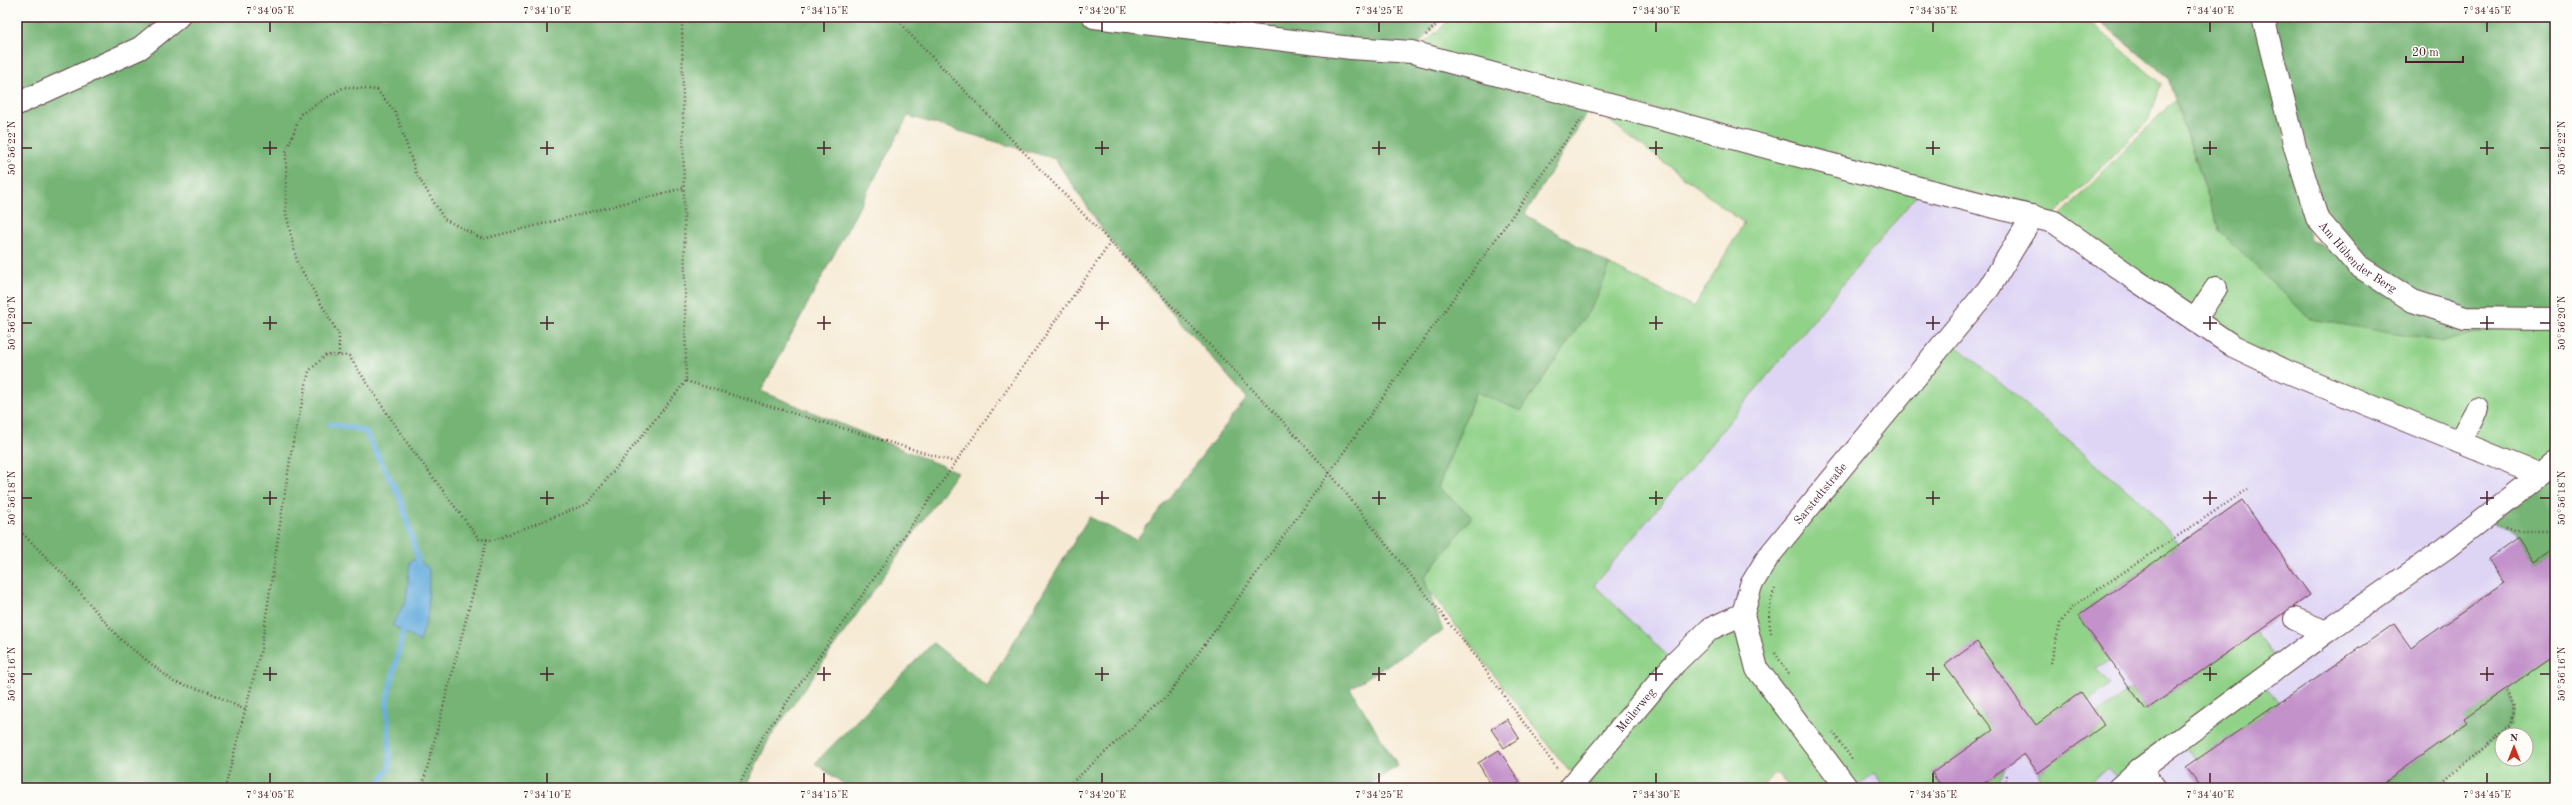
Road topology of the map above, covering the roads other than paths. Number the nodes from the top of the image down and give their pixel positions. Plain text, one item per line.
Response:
1 (178, 17) edge
2 (1094, 17) edge
3 (2263, 17) edge
4 (17, 104) edge
5 (2033, 216) junction
6 (2216, 288) dead end
7 (2555, 318) edge
8 (2195, 320) junction
9 (2477, 409) dead end
10 (2460, 442) junction
11 (2548, 468) edge
12 (1743, 614) junction
13 (2295, 619) dead end
14 (2326, 632) junction
15 (2140, 769) junction
16 (1844, 784) edge
17 (1572, 788) edge
18 (2119, 788) edge
19 (2155, 788) edge

1 - 4 street
2 - 5 street
3 - 7 street, Am Hübender Berg
5 - 8 street
5 - 12 street, Sarstedtstraße
6 - 8 street
8 - 10 street
9 - 10 street
10 - 11 street
11 - 14 street
12 - 16 street, Sarstedtstraße
12 - 17 street, Meilerweg
13 - 14 street
14 - 15 street
15 - 18 street
15 - 19 street

